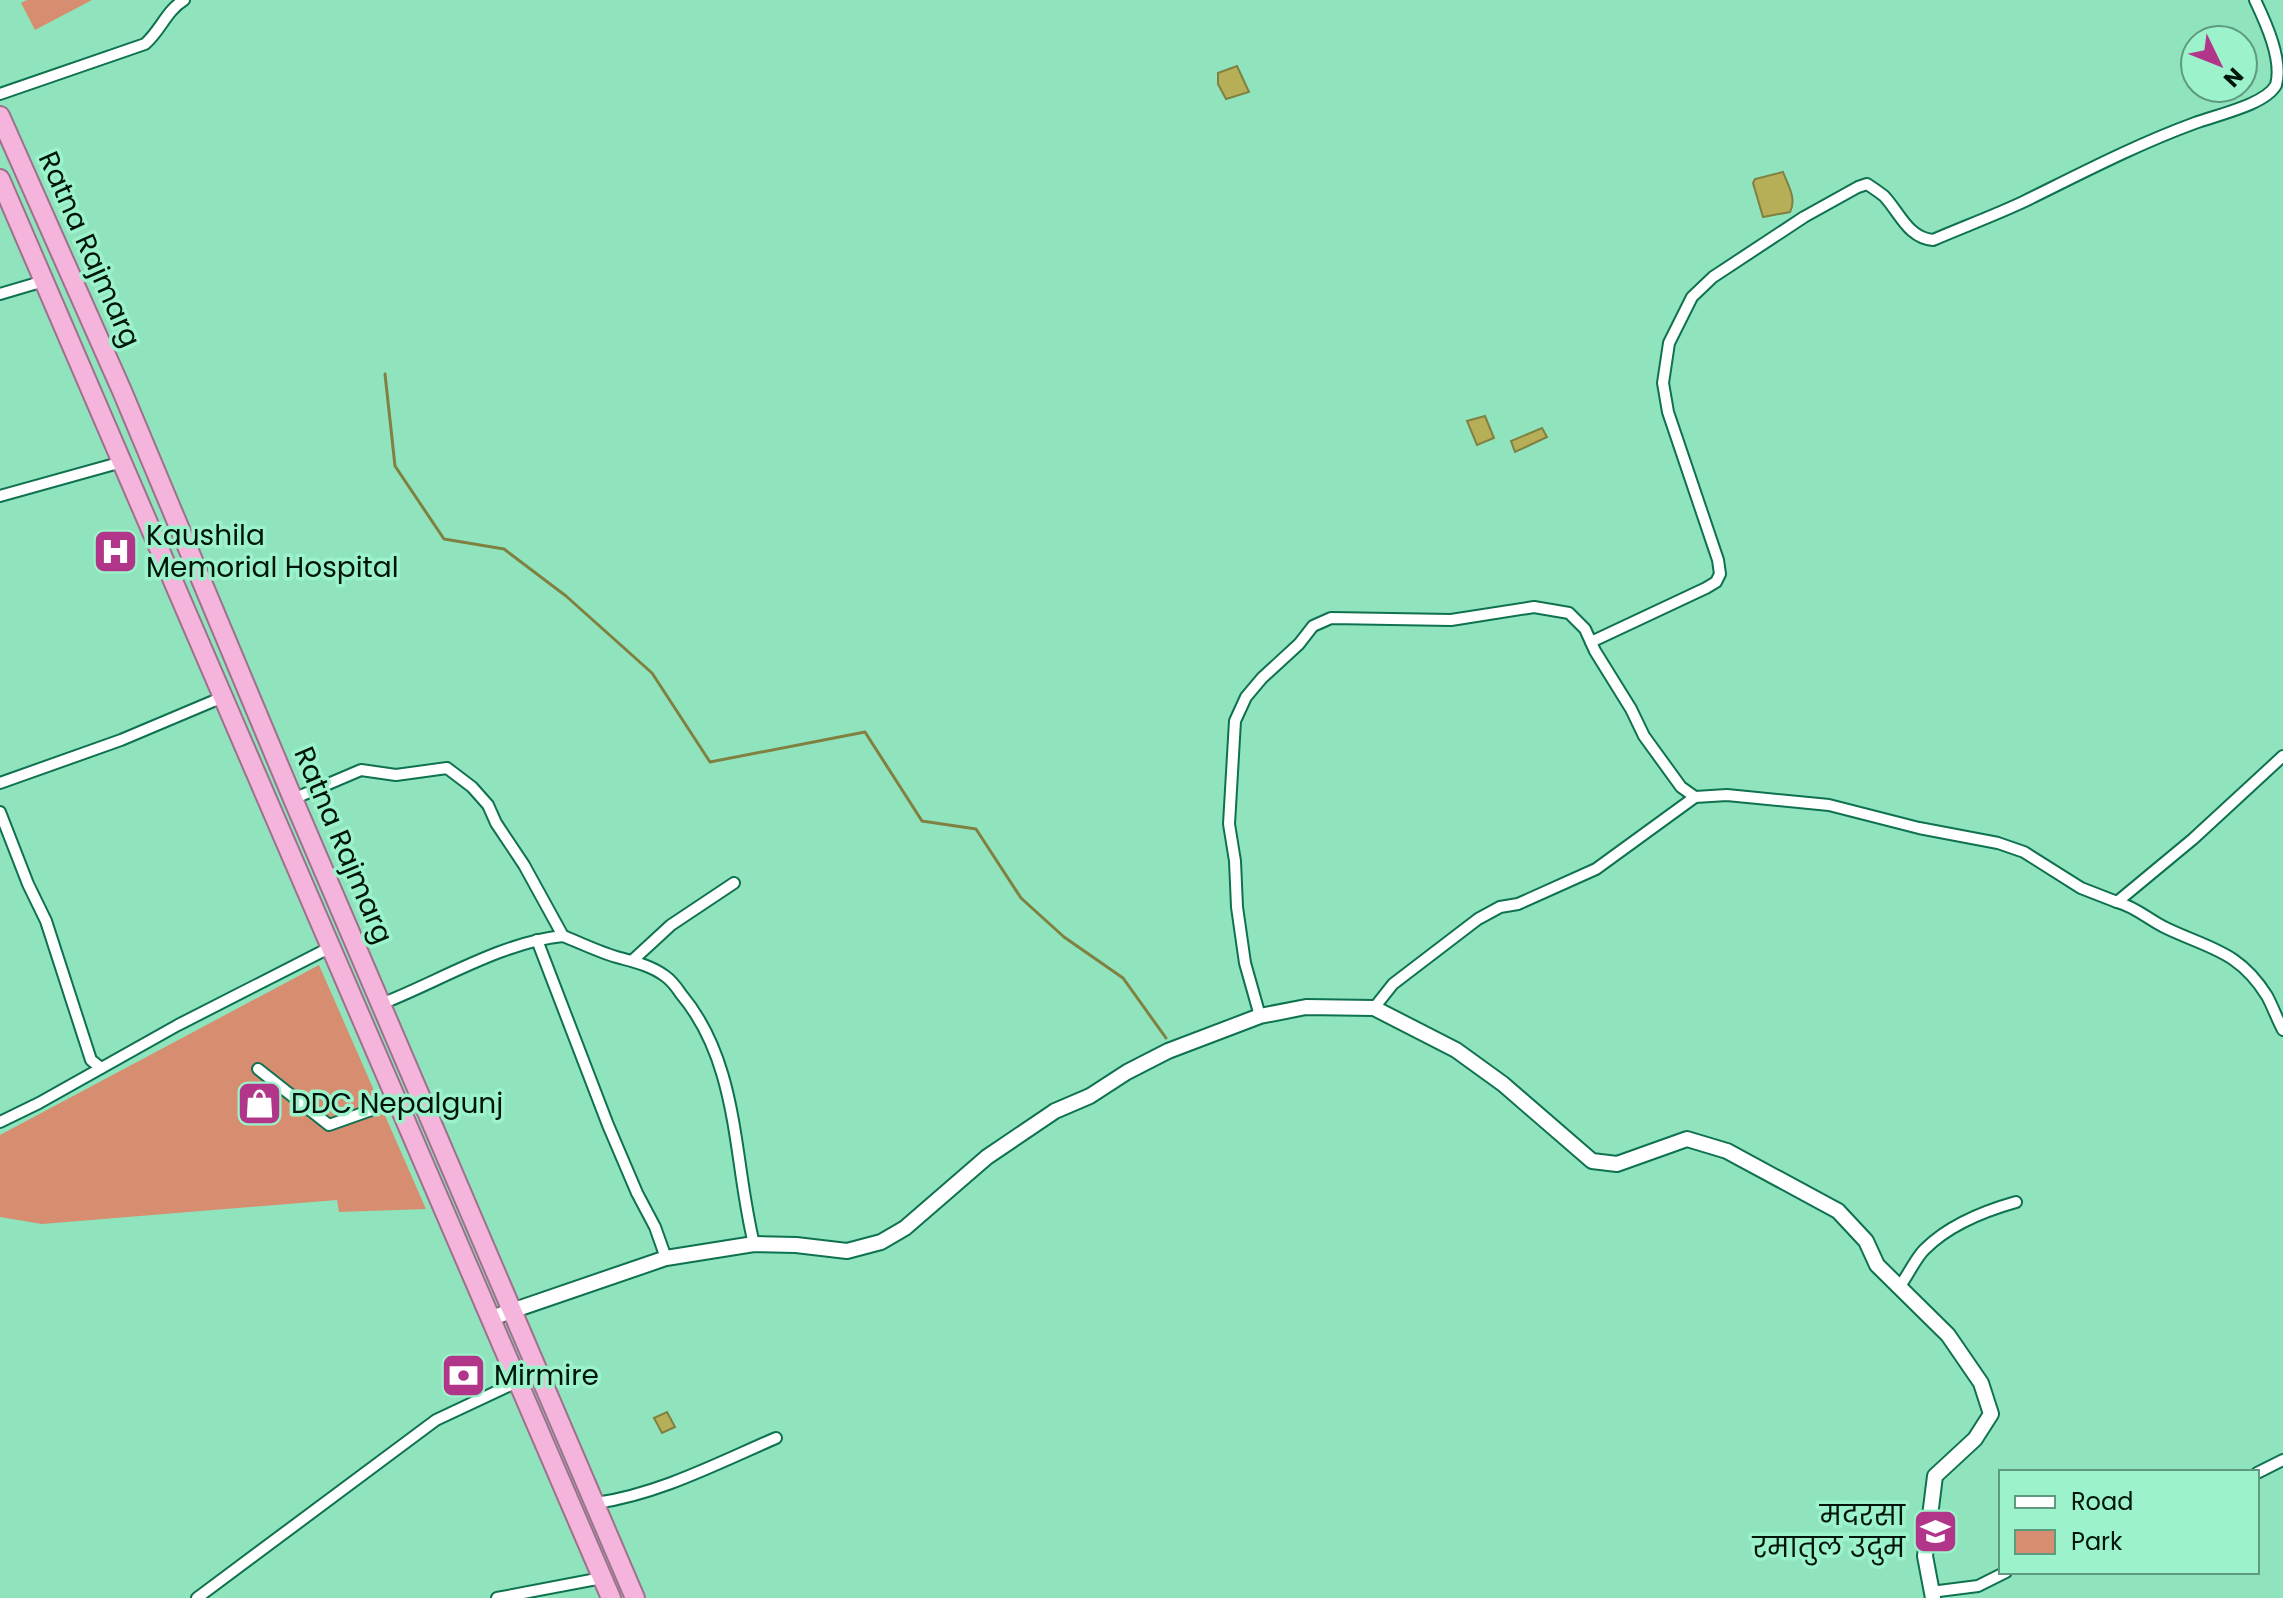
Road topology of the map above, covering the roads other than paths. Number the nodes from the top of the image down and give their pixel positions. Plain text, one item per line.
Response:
1 (184, 0) edge
2 (2255, 0) edge
3 (0, 94) edge
4 (0, 116) edge
5 (0, 179) edge
6 (44, 281) junction
7 (0, 294) edge
8 (122, 462) junction
9 (0, 496) edge
10 (1591, 642) junction
11 (223, 697) junction
12 (2283, 756) edge
13 (0, 783) edge
14 (1695, 797) junction
15 (293, 799) junction
16 (0, 812) edge
17 (734, 883) dead end
18 (2117, 902) junction
19 (563, 936) junction
20 (537, 940) junction
21 (331, 947) junction
22 (633, 960) junction
23 (381, 1004) junction
24 (1374, 1008) junction
25 (1260, 1016) junction
26 (2283, 1030) edge
27 (101, 1068) junction
28 (258, 1069) dead end
29 (397, 1101) junction
30 (0, 1122) edge
31 (2016, 1202) dead end
32 (754, 1244) junction
33 (666, 1258) junction
34 (1900, 1286) junction
35 (514, 1311) junction
36 (491, 1318) junction
37 (539, 1375) junction
38 (517, 1382) junction
39 (776, 1438) dead end
40 (2283, 1460) edge
41 (2259, 1472) edge
42 (596, 1503) junction
43 (2002, 1574) edge
44 (602, 1578) junction
45 (1932, 1595) edge
46 (197, 1598) edge
47 (497, 1598) edge
48 (611, 1598) edge
49 (635, 1598) edge

1 - 3 street
2 - 10 street
4 - 15 highway, Ratna Rajmarg
5 - 6 highway, Ratna Rajmarg
6 - 7 street
6 - 8 highway, Ratna Rajmarg
8 - 9 street
8 - 11 highway, Ratna Rajmarg
10 - 14 street
10 - 25 street
11 - 13 street
11 - 21 highway, Ratna Rajmarg
12 - 18 street
14 - 18 street
14 - 24 street
15 - 19 street
15 - 23 highway, Ratna Rajmarg
16 - 27 street
17 - 22 street
18 - 26 street
19 - 20 street
19 - 22 street
20 - 23 street
20 - 33 street
21 - 27 street
21 - 29 highway, Ratna Rajmarg
22 - 32 street
23 - 35 highway, Ratna Rajmarg
24 - 25 street
24 - 34 street
25 - 32 street
27 - 30 street
28 - 29 street
29 - 36 highway, Ratna Rajmarg
31 - 34 street
32 - 33 street
33 - 35 street
34 - 45 street
35 - 36 street
35 - 37 highway, Ratna Rajmarg
36 - 38 highway, Ratna Rajmarg
37 - 38 street
37 - 42 highway, Ratna Rajmarg
38 - 44 highway, Ratna Rajmarg
38 - 46 street
39 - 42 street
40 - 41 street
42 - 49 highway, Ratna Rajmarg
43 - 45 street
44 - 47 street
44 - 48 highway, Ratna Rajmarg

